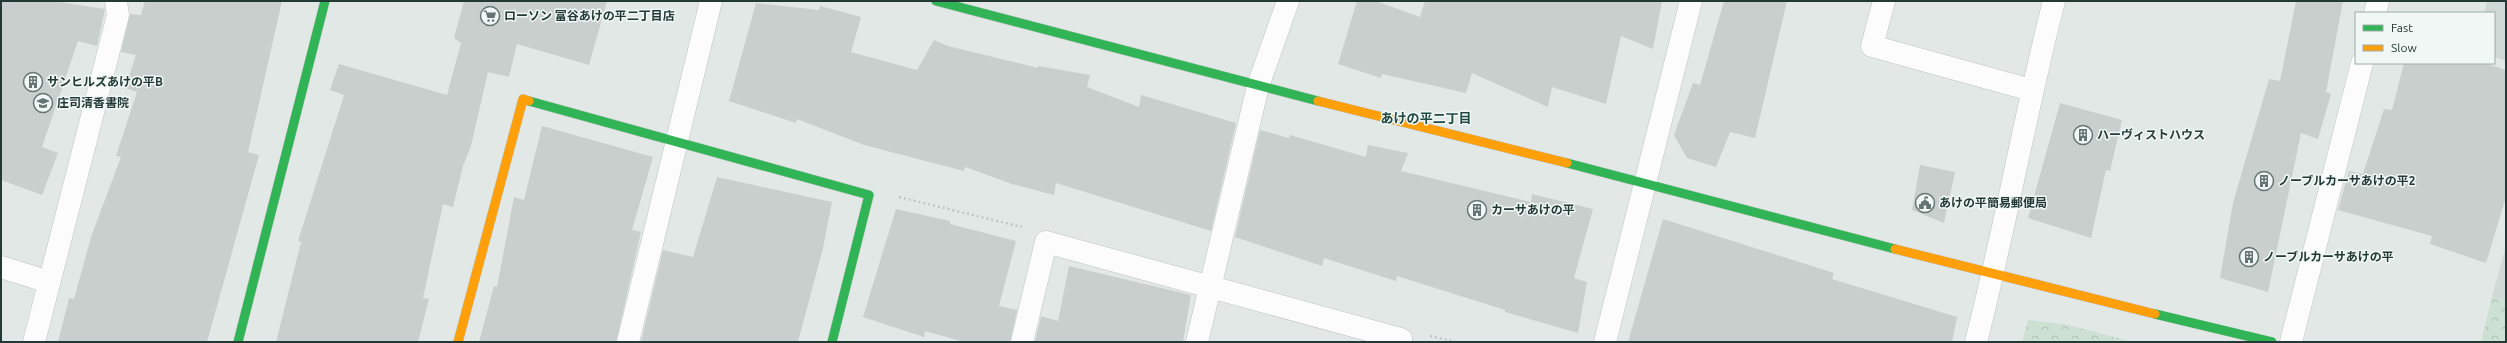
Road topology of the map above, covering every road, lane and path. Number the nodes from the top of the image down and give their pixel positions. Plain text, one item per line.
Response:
1 (116, 1) edge
2 (325, 1) edge
3 (711, 1) edge
4 (936, 1) edge
5 (1288, 1) edge
6 (1691, 1) edge
7 (1884, 1) edge
8 (2054, 1) edge
9 (2378, 1) edge
10 (2375, 12) edge
11 (2362, 64) edge
12 (1258, 86) junction
13 (2031, 90) junction
14 (677, 142) junction
15 (1646, 183) junction
16 (869, 195) junction
17 (1046, 242) junction
18 (1, 267) edge
19 (1994, 274) junction
20 (49, 282) junction
21 (1210, 289) junction
22 (34, 342) edge
23 (238, 342) edge
24 (458, 342) edge
25 (628, 342) edge
26 (832, 342) edge
27 (1022, 342) edge
28 (1197, 342) edge
29 (1400, 342) edge
30 (1605, 342) edge
31 (1976, 342) edge
32 (2272, 342) edge
33 (2291, 342) edge

1 - 20 street
2 - 23 street
3 - 14 street
4 - 12 street
5 - 12 street
6 - 15 street
7 - 13 street
8 - 13 street
9 - 10 street
11 - 33 street
12 - 15 street
12 - 21 street
13 - 19 street
14 - 16 street
14 - 24 street
14 - 25 street
15 - 19 street
15 - 30 street
16 - 17 path
16 - 26 street
17 - 21 street
17 - 27 street
18 - 20 street
19 - 31 street
19 - 32 street
20 - 22 street
21 - 28 street
21 - 29 street

